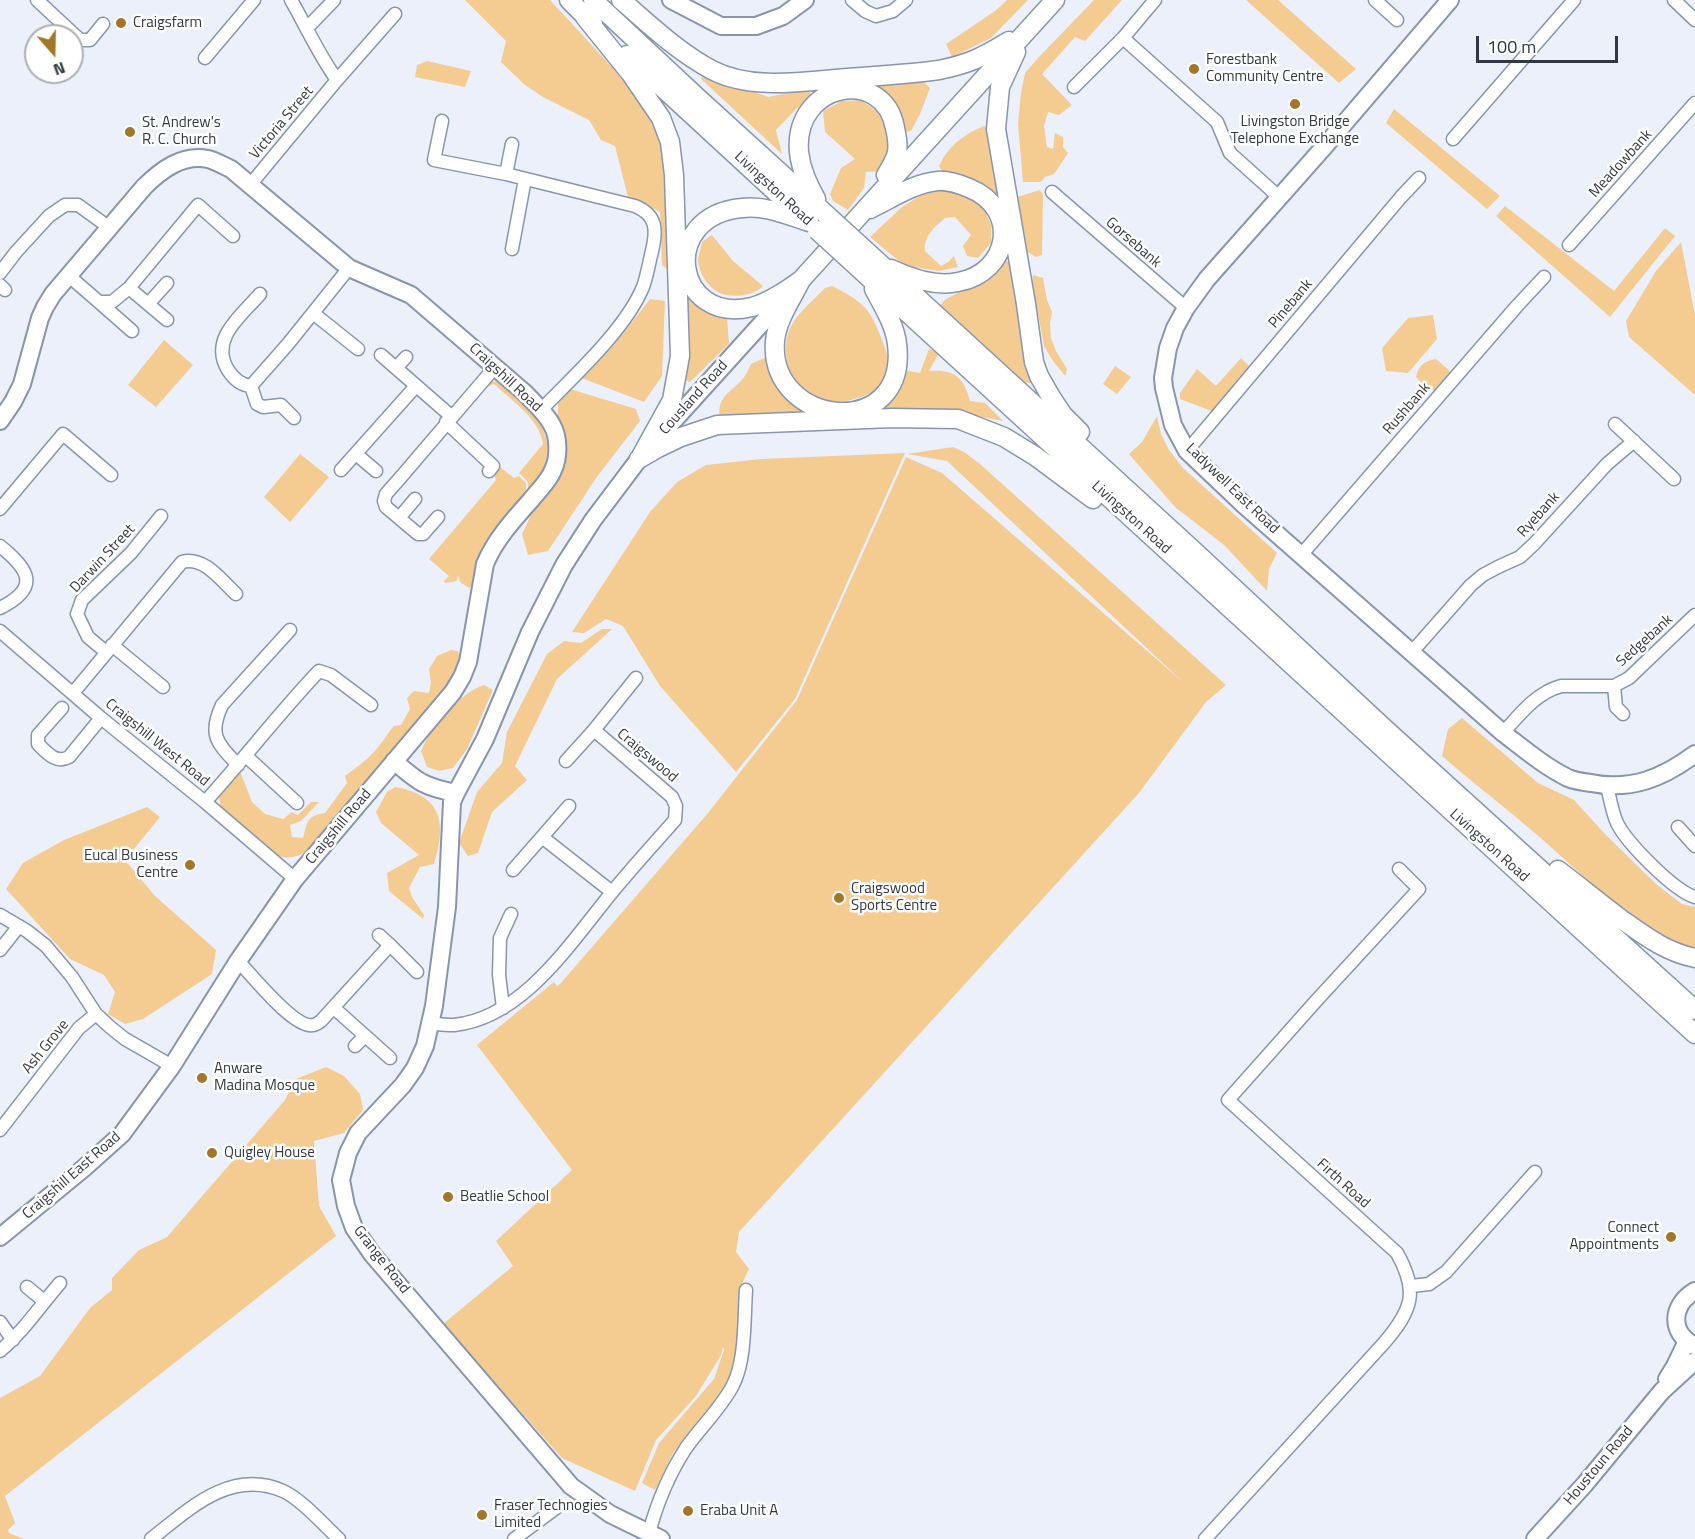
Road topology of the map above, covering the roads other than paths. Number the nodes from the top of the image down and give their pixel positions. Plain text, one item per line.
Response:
1 (37, 0) edge
2 (254, 0) edge
3 (291, 0) edge
4 (334, 0) edge
5 (568, 0) edge
6 (621, 0) edge
7 (671, 0) edge
8 (806, 0) edge
9 (852, 0) edge
10 (906, 0) edge
11 (1155, 0) edge
12 (1375, 0) edge
13 (1450, 0) edge
14 (1574, 0) edge
15 (1674, 0) edge
16 (1051, 3) edge
17 (589, 8) edge
18 (395, 14) dead end
19 (1397, 20) dead end
20 (1695, 20) edge
21 (103, 24) dead end
22 (307, 28) junction
23 (1123, 38) junction
24 (205, 58) dead end
25 (337, 80) junction
26 (1074, 87) dead end
27 (1695, 103) edge
28 (442, 121) dead end
29 (1453, 140) dead end
30 (512, 144) dead end
31 (506, 174) junction
32 (1419, 178) dead end
33 (525, 179) junction
34 (250, 185) junction
35 (1279, 197) junction
36 (1056, 199) dead end
37 (860, 214) junction
38 (819, 220) junction
39 (110, 228) junction
40 (233, 236) dead end
41 (1569, 245) dead end
42 (512, 249) dead end
43 (349, 268) junction
44 (872, 269) junction
45 (0, 273) edge
46 (69, 276) junction
47 (801, 280) junction
48 (167, 283) dead end
49 (1541, 284) dead end
50 (129, 288) junction
51 (260, 294) dead end
52 (99, 302) junction
53 (149, 303) junction
54 (1186, 308) junction
55 (313, 313) junction
56 (167, 320) dead end
57 (132, 332) dead end
58 (358, 349) dead end
59 (381, 355) dead end
60 (406, 357) dead end
61 (495, 367) junction
62 (396, 368) junction
63 (251, 386) junction
64 (416, 386) junction
65 (541, 410) junction
66 (294, 418) dead end
67 (449, 419) junction
68 (0, 421) edge
69 (1615, 424) dead end
70 (1634, 441) junction
71 (1187, 451) junction
72 (356, 454) junction
73 (639, 459) junction
74 (341, 470) dead end
75 (376, 471) dead end
76 (489, 471) dead end
77 (111, 475) dead end
78 (1674, 479) dead end
79 (415, 499) dead end
80 (0, 509) edge
81 (161, 516) dead end
82 (438, 517) dead end
83 (399, 518) junction
84 (1169, 528) junction
85 (0, 546) edge
86 (1302, 554) junction
87 (1173, 556) junction
88 (236, 594) dead end
89 (0, 608) edge
90 (1695, 615) edge
91 (290, 630) dead end
92 (0, 631) edge
93 (109, 648) junction
94 (1412, 652) junction
95 (636, 678) dead end
96 (1614, 686) junction
97 (163, 687) dead end
98 (73, 693) junction
99 (372, 705) dead end
100 (62, 708) dead end
101 (1623, 714) dead end
102 (102, 718) junction
103 (594, 730) junction
104 (1503, 733) junction
105 (1695, 754) edge
106 (242, 760) junction
107 (394, 761) junction
108 (567, 761) dead end
109 (1448, 784) junction
110 (1607, 786) junction
111 (456, 793) junction
112 (205, 802) junction
113 (297, 803) dead end
114 (569, 806) dead end
115 (1678, 827) dead end
116 (542, 837) junction
117 (1695, 846) edge
118 (1400, 869) dead end
119 (513, 870) dead end
120 (295, 879) junction
121 (612, 892) junction
122 (1695, 897) edge
123 (511, 914) dead end
124 (0, 915) edge
125 (19, 926) junction
126 (378, 935) dead end
127 (390, 945) junction
128 (0, 950) edge
129 (1695, 958) edge
130 (238, 961) junction
131 (417, 972) dead end
132 (334, 1008) junction
133 (503, 1008) junction
134 (1695, 1010) edge
135 (96, 1014) junction
136 (431, 1024) junction
137 (1695, 1034) edge
138 (365, 1036) junction
139 (355, 1046) dead end
140 (390, 1058) dead end
141 (172, 1066) junction
142 (0, 1130) edge
143 (1535, 1172) dead end
144 (0, 1237) edge
145 (60, 1283) dead end
146 (1411, 1286) junction
147 (27, 1287) dead end
148 (746, 1290) dead end
149 (1695, 1291) edge
150 (44, 1301) junction
151 (0, 1322) edge
152 (14, 1340) junction
153 (1691, 1344) edge
154 (0, 1351) edge
155 (1695, 1361) edge
156 (1662, 1391) junction
157 (556, 1508) dead end
158 (655, 1536) edge
159 (151, 1539) edge
160 (339, 1539) edge
161 (514, 1539) edge
162 (1205, 1539) edge
163 (1535, 1539) edge

1 - 21 street
2 - 24 street
3 - 22 street
4 - 22 street
5 - 17 main road, Livingston Road
6 - 16 main road
7 - 8 street
9 - 10 street
11 - 23 street
12 - 19 street
13 - 35 street, Ladywell East Road
14 - 29 street
15 - 20 street
16 - 37 main road, Cousland Road
16 - 84 main road
17 - 38 main road, Livingston Road
17 - 73 main road
18 - 25 street, Victoria Street
22 - 25 street
23 - 26 street
23 - 35 street
25 - 34 street, Victoria Street
27 - 41 street, Meadowbank
28 - 31 street
30 - 31 street
31 - 33 street
32 - 71 street, Pinebank
33 - 42 street
33 - 65 street
34 - 39 street, Craigshill Road
34 - 43 street, Craigshill Road
35 - 54 street, Ladywell East Road
36 - 54 street, Gorsebank
37 - 38 main road
37 - 44 main road
37 - 47 main road, Cousland Road
38 - 44 main road, Livingston Road, bridge
38 - 47 main road
39 - 45 street
39 - 46 street, Craigshill Road
40 - 50 street
43 - 55 street
43 - 61 street, Craigshill Road
44 - 47 main road
44 - 84 main road, Livingston Road
44 - 87 main road, Livingston Road
46 - 52 street
46 - 68 street, Craigshill Road
47 - 73 street, Cousland Road
48 - 53 street
49 - 86 street, Rushbank
50 - 52 street
50 - 53 street
51 - 63 street
52 - 57 street
53 - 56 street
54 - 71 street, Ladywell East Road
55 - 58 street
55 - 63 street
59 - 62 street
60 - 62 street
61 - 65 street, Craigshill Road
61 - 67 street
62 - 64 street
63 - 66 street
64 - 67 street
64 - 72 street
65 - 107 street, Craigshill Road
67 - 76 street
67 - 83 street
69 - 70 street
70 - 78 street
70 - 94 street, Ryebank
71 - 86 street, Ladywell East Road
72 - 74 street
72 - 75 street
73 - 87 main road
73 - 111 street, Cousland Road
77 - 80 street
79 - 83 street
81 - 93 street, Darwin Street
82 - 83 street
84 - 109 main road, Livingston Road
85 - 89 street
86 - 94 street, Ladywell East Road
87 - 137 main road, Livingston Road
88 - 93 street
90 - 96 street, Sedgebank
91 - 106 street
92 - 98 street, Craigshill West Road
93 - 97 street, Darwin Street
93 - 98 street
94 - 104 street, Ladywell East Road
95 - 103 street, Craigswood
96 - 101 street, Sedgebank
96 - 104 street, Sedgebank
98 - 102 street, Craigshill West Road
99 - 106 street
100 - 102 street
102 - 112 street, Craigshill West Road
103 - 108 street, Craigswood
103 - 121 street, Craigswood
104 - 110 street, Ladywell East Road
105 - 110 street, Ladywell East Road
106 - 112 street
106 - 113 street
107 - 111 street
107 - 120 street, Craigshill Road
109 - 129 main road
109 - 134 main road, Livingston Road
110 - 122 street
111 - 136 street, Grange Road
112 - 120 street, Craigshill West Road
114 - 116 street
115 - 117 street
116 - 119 street
116 - 121 street
118 - 146 street, Firth Road
120 - 130 street, Craigshill Road
121 - 133 street, Craigswood
123 - 133 street
124 - 125 street
125 - 128 street
125 - 135 street
126 - 127 street
127 - 131 street
127 - 132 street
130 - 132 street
130 - 141 street, Craigshill Road
132 - 138 street
133 - 136 street, Craigswood
135 - 141 street
135 - 142 street, Ash Grove
136 - 158 street, Grange Road
138 - 139 street
138 - 140 street
141 - 144 street, Craigshill East Road
143 - 146 street
145 - 150 street
146 - 162 street
147 - 150 street
148 - 158 street
149 - 153 street
150 - 152 street
151 - 152 street
152 - 154 street
153 - 156 street, Houstoun Road
155 - 156 street, Houstoun Road
156 - 163 street, Houstoun Road
157 - 161 street
159 - 160 street

